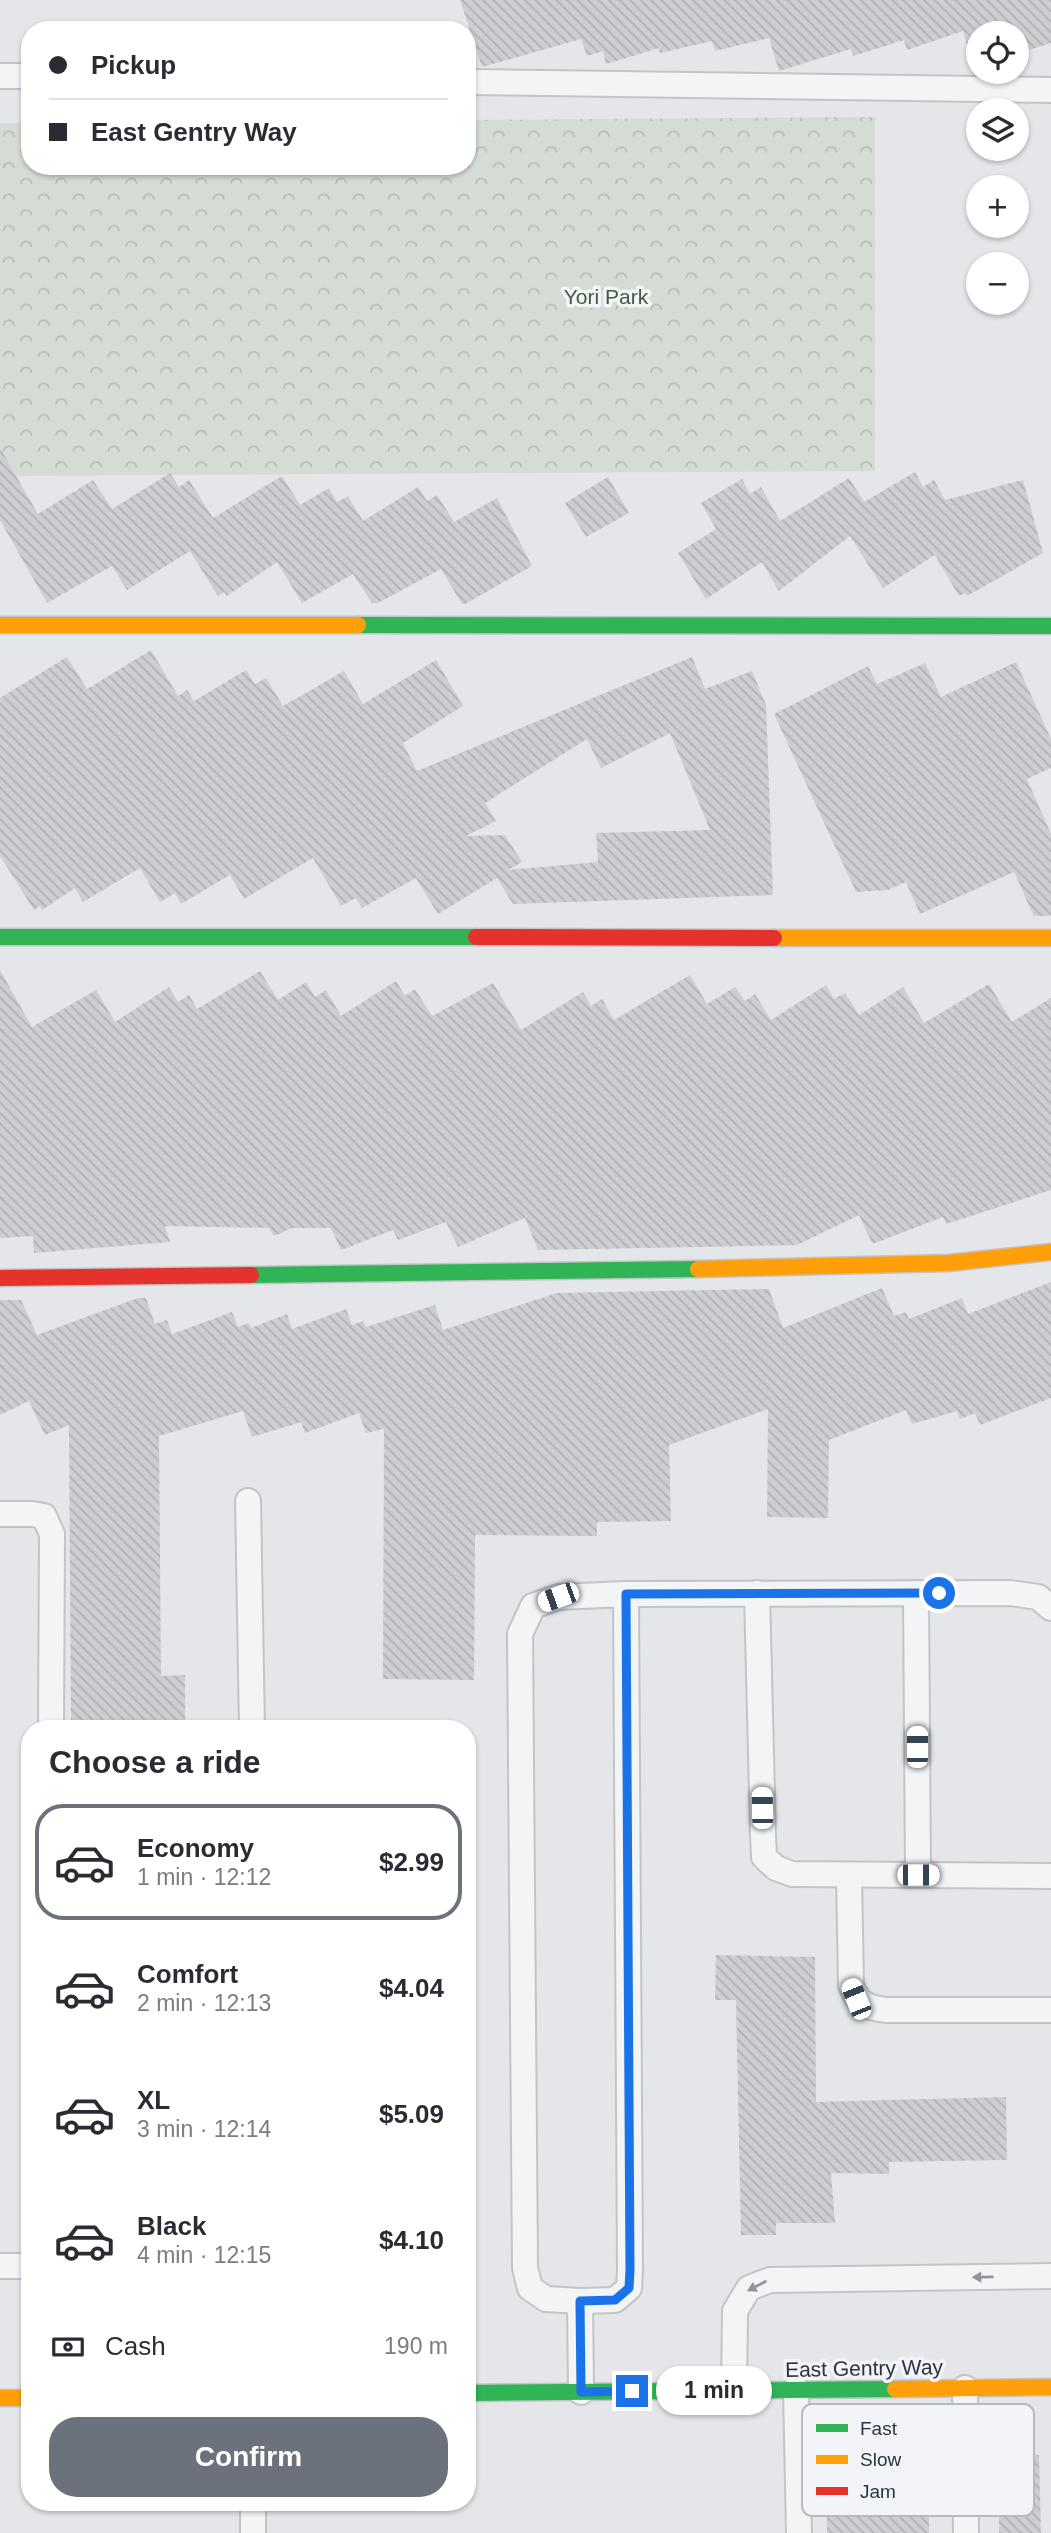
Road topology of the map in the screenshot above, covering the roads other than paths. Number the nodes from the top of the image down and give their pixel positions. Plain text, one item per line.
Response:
1 (0, 76) edge
2 (21, 76) edge
3 (476, 82) edge
4 (1051, 90) edge
5 (0, 625) edge
6 (1051, 626) edge
7 (0, 937) edge
8 (1051, 939) edge
9 (1051, 1252) edge
10 (0, 1278) edge
11 (248, 1501) dead end
12 (0, 1514) edge
13 (757, 1593) junction
14 (916, 1593) junction
15 (626, 1594) junction
16 (1051, 1608) edge
17 (51, 1720) edge
18 (252, 1720) edge
19 (849, 1875) junction
20 (918, 1875) junction
21 (1051, 1876) edge
22 (1051, 2010) edge
23 (0, 2266) edge
24 (21, 2266) edge
25 (1051, 2276) edge
26 (580, 2301) junction
27 (1051, 2387) edge
28 (965, 2388) junction
29 (796, 2389) junction
30 (734, 2390) junction
31 (581, 2392) junction
32 (476, 2393) edge
33 (0, 2398) edge
34 (21, 2398) edge
35 (965, 2404) edge
36 (253, 2511) edge
37 (253, 2533) edge
38 (799, 2533) edge

1 - 2 lane
3 - 4 lane
5 - 6 street
7 - 8 street
9 - 10 street
11 - 18 lane
12 - 17 lane
13 - 14 lane
13 - 15 lane
13 - 19 lane
14 - 16 lane
14 - 20 lane
15 - 26 lane
15 - 26 lane
19 - 20 lane
19 - 22 lane
20 - 21 lane
23 - 24 lane
25 -> 30 lane
26 - 31 lane
27 - 28 street, East Gentry Way
28 - 29 street, East Gentry Way
28 - 35 lane
29 - 30 street, East Gentry Way
29 - 38 lane
30 - 31 street, East Gentry Way
31 - 32 street, East Gentry Way
33 - 34 street
36 - 37 lane

